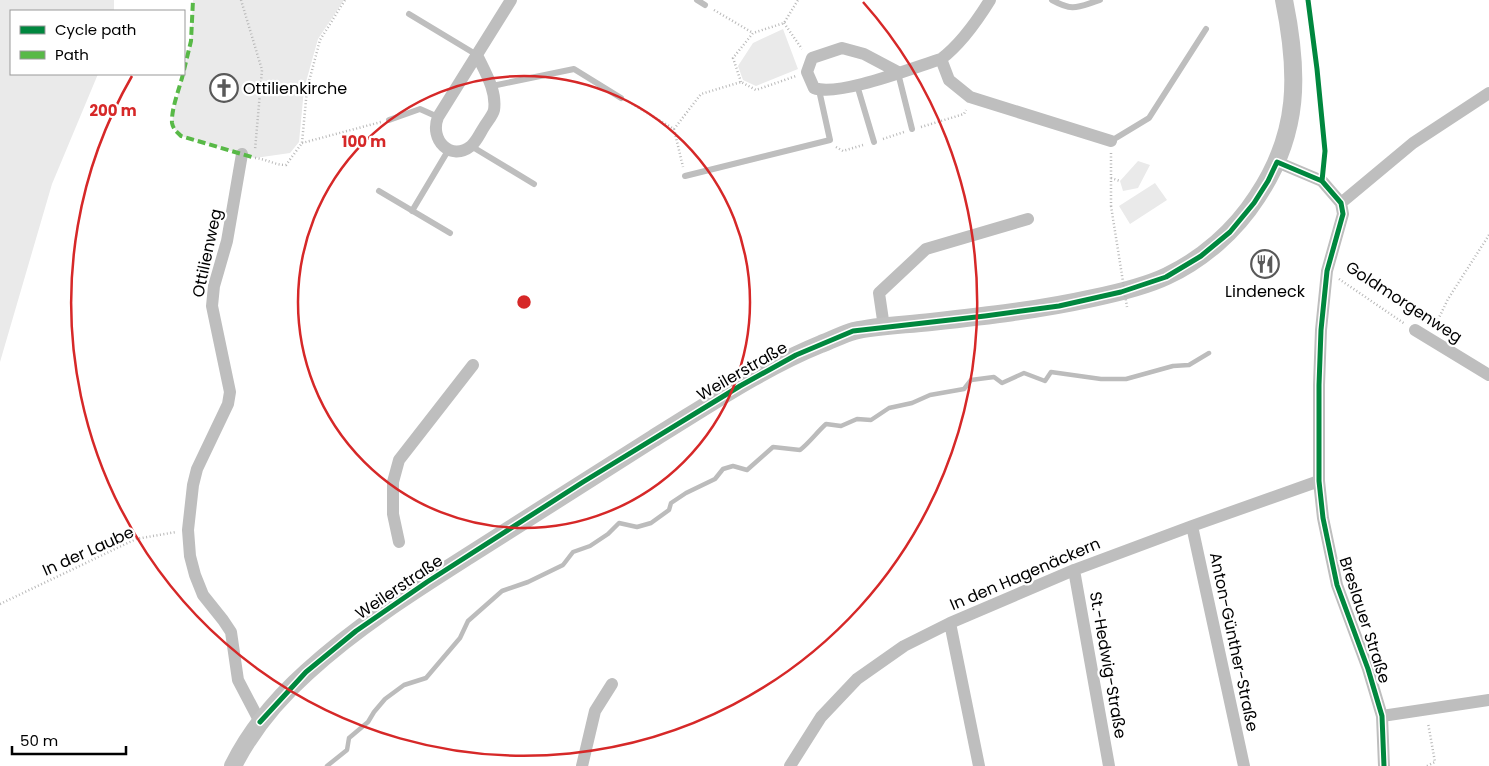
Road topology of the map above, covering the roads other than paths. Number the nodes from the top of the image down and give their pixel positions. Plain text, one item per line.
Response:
1 (512, 0) edge
2 (697, 0) edge
3 (990, 0) edge
4 (1052, 0) edge
5 (1100, 0) edge
6 (1284, 0) edge
7 (705, 4) road end
8 (409, 14) dead end
9 (1206, 29) dead end
10 (477, 55) junction
11 (940, 59) junction
12 (898, 72) junction
13 (857, 85) junction
14 (492, 86) junction
15 (819, 90) junction
16 (1489, 93) edge
17 (621, 98) road end
18 (438, 117) junction
19 (389, 120) road end
20 (912, 129) dead end
21 (874, 142) dead end
22 (1111, 142) joint
23 (471, 146) junction
24 (449, 149) junction
25 (242, 154) dead end
26 (1277, 162) junction
27 (685, 176) road end
28 (534, 184) dead end
29 (379, 191) dead end
30 (1341, 203) junction
31 (412, 211) junction
32 (1028, 218) dead end
33 (450, 233) dead end
34 (884, 327) junction
35 (1415, 330) road end
36 (472, 365) dead end
37 (1489, 375) edge
38 (1319, 481) junction
39 (1192, 526) junction
40 (399, 542) dead end
41 (1074, 570) junction
42 (950, 623) junction
43 (612, 684) dead end
44 (1489, 700) edge
45 (1382, 716) junction
46 (260, 722) junction
47 (233, 766) edge
48 (582, 766) edge
49 (790, 766) edge
50 (979, 766) edge
51 (1109, 766) edge
52 (1244, 766) edge
53 (1384, 766) edge

1 - 10 street
2 - 7 lane
3 - 11 street
4 - 5 lane
6 - 26 main road, Weilerstraße
8 - 10 lane
9 - 22 lane
10 - 14 street
10 - 18 street
11 - 12 street
11 - 22 street
12 - 13 street
12 - 15 street
12 - 20 lane
13 - 15 street
13 - 21 lane
14 - 17 lane
14 - 23 street
15 - 27 lane
16 - 30 street
18 - 19 lane
18 - 24 street
23 - 24 street
23 - 28 lane
24 - 31 lane
25 - 46 street, Ottilienweg
26 - 30 street
26 - 34 main road, Weilerstraße
29 - 31 lane
30 - 38 street, Breslauer Straße
31 - 33 lane
32 - 34 street
34 - 46 main road, Weilerstraße
35 - 37 street, Goldmorgenweg
36 - 40 street
38 - 39 street, In den Hagenäckern
38 - 45 street, Breslauer Straße
39 - 41 street, In den Hagenäckern
39 - 52 street, Anton-Günther-Straße
41 - 42 street, In den Hagenäckern
41 - 51 street, St.-Hedwig-Straße
42 - 49 street, In den Hagenäckern
42 - 50 street
43 - 48 street
44 - 45 street
45 - 53 street, Breslauer Straße
46 - 47 main road, Weilerstraße

